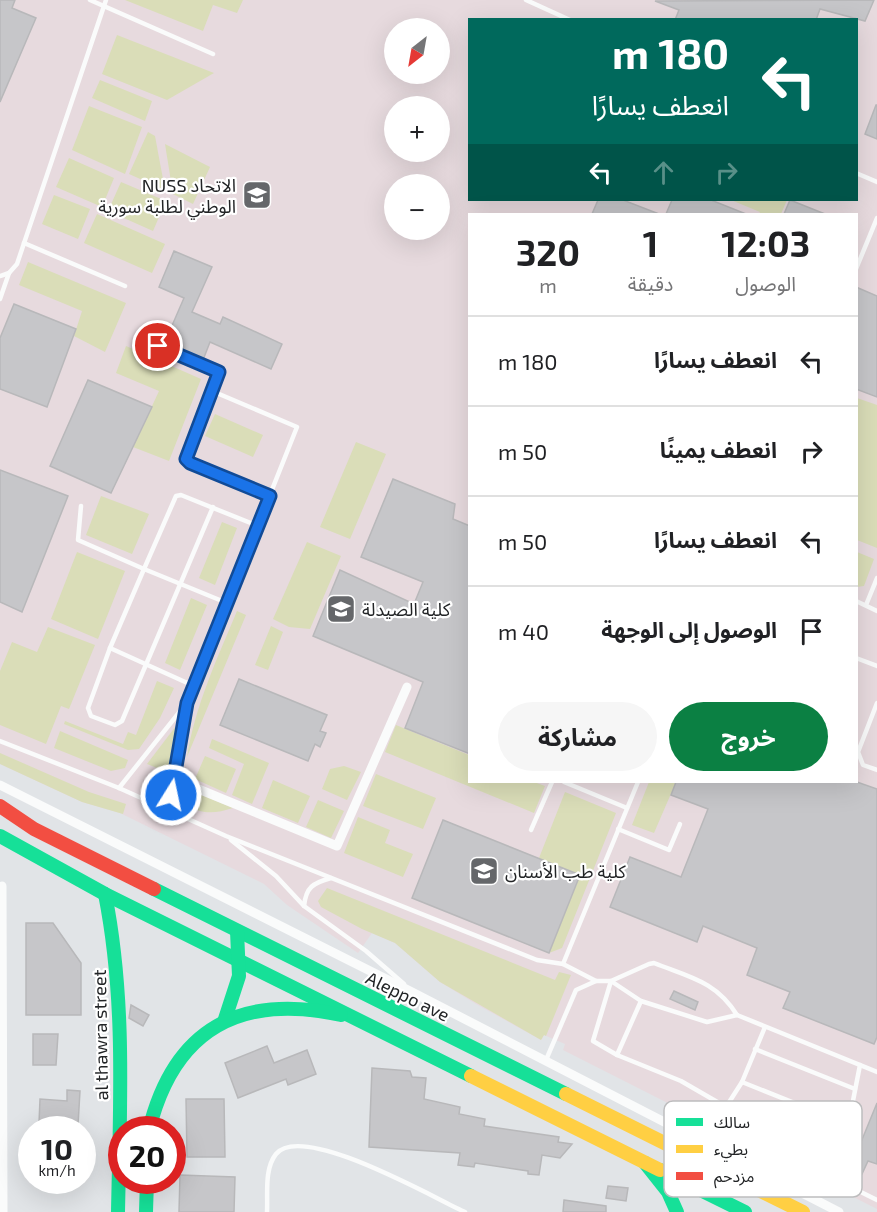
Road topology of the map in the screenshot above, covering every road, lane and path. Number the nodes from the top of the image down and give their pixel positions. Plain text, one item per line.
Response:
1 (90, 0) edge
2 (106, 0) edge
3 (526, 0) edge
4 (104, 6) junction
5 (566, 18) edge
6 (213, 54) dead end
7 (858, 174) edge
8 (877, 182) edge
9 (877, 218) edge
10 (24, 243) junction
11 (858, 264) edge
12 (9, 273) junction
13 (0, 276) edge
14 (125, 286) dead end
15 (0, 299) edge
16 (138, 337) dead end
17 (212, 391) junction
18 (270, 496) junction
19 (81, 506) dead end
20 (213, 507) junction
21 (258, 526) junction
22 (144, 569) junction
23 (877, 579) edge
24 (180, 584) junction
25 (227, 603) junction
26 (858, 603) edge
27 (866, 605) junction
28 (877, 611) edge
29 (110, 648) junction
30 (858, 659) edge
31 (146, 665) junction
32 (877, 666) edge
33 (194, 686) junction
34 (406, 687) dead end
35 (187, 703) junction
36 (877, 703) edge
37 (0, 741) edge
38 (877, 770) edge
39 (174, 779) junction
40 (552, 783) edge
41 (566, 783) edge
42 (638, 783) edge
43 (0, 785) edge
44 (119, 788) junction
45 (0, 806) edge
46 (627, 808) junction
47 (169, 810) junction
48 (680, 824) dead end
49 (618, 829) junction
50 (531, 830) dead end
51 (0, 836) edge
52 (226, 836) junction
53 (331, 878) junction
54 (2, 886) dead end
55 (105, 894) junction
56 (304, 906) junction
57 (237, 931) junction
58 (241, 962) junction
59 (563, 964) junction
60 (596, 981) junction
61 (611, 981) junction
62 (412, 992) junction
63 (641, 1001) junction
64 (737, 1015) junction
65 (347, 1016) junction
66 (225, 1019) junction
67 (765, 1027) junction
68 (755, 1049) junction
69 (616, 1055) junction
70 (546, 1060) junction
71 (860, 1065) junction
72 (877, 1072) edge
73 (742, 1083) junction
74 (855, 1089) junction
75 (716, 1101) edge
76 (730, 1101) edge
77 (788, 1101) edge
78 (853, 1101) edge
79 (154, 1116) edge
80 (664, 1121) edge
81 (664, 1143) edge
82 (642, 1159) junction
83 (664, 1170) edge
84 (664, 1187) edge
85 (862, 1193) edge
86 (147, 1194) edge
87 (670, 1197) edge
88 (716, 1197) edge
89 (773, 1197) edge
90 (810, 1197) edge
91 (877, 1200) edge
92 (2, 1211) edge
93 (118, 1212) edge
94 (146, 1212) edge
95 (267, 1212) edge
96 (465, 1212) edge
97 (677, 1212) edge
98 (745, 1212) edge
99 (803, 1212) edge
100 (839, 1212) edge

1 - 4 lane
2 - 4 lane
3 - 5 lane
4 - 6 lane
4 - 10 lane
7 - 8 lane
9 - 11 lane
10 - 12 lane
10 - 14 lane
12 - 13 lane
12 - 15 lane
16 - 17 lane
17 - 18 lane
17 - 18 lane
18 - 21 lane
19 - 22 lane
20 - 21 lane
20 - 22 lane
20 - 24 lane
21 - 25 lane
22 - 24 lane
22 - 29 lane
23 - 27 lane
24 - 25 lane
24 - 31 lane
25 - 33 lane
26 - 27 lane
27 - 28 lane
29 - 31 lane
29 - 31 lane
30 - 32 lane
31 - 33 lane
33 - 35 lane
34 - 39 street
35 - 39 lane
35 - 44 lane
36 - 38 lane
37 - 44 lane
39 - 47 lane
40 - 50 lane
41 - 46 lane
42 - 46 lane
43 - 62 street
44 - 47 lane
45 - 57 main road, Aleppo ave
46 - 49 lane
47 - 52 lane
48 - 49 lane
49 - 59 lane
51 - 55 main road
52 - 53 lane
52 - 56 lane
53 - 56 lane
53 - 59 lane
54 - 92 street
55 - 58 main road
55 - 93 main road, al thawra street
56 - 62 lane
57 - 58 main road
57 - 81 main road, Aleppo ave
58 - 65 main road
58 - 66 main road
59 - 60 lane
60 - 61 lane
60 - 70 lane
61 - 63 lane
61 - 64 lane
61 - 69 lane
62 - 70 street
63 - 64 lane
63 - 69 lane
64 - 67 lane
65 - 66 main road
65 - 82 main road
66 - 79 main road
67 - 68 lane
67 - 71 lane
68 - 73 lane
68 - 74 lane
69 - 75 lane
70 - 80 street
71 - 72 lane
71 - 74 lane
73 - 76 lane
73 - 77 lane
74 - 78 lane
82 - 83 main road
82 - 84 main road
85 - 91 lane
86 - 94 main road
87 - 97 main road
88 - 98 main road
89 - 99 main road, Aleppo ave
90 - 100 street
95 - 96 lane

